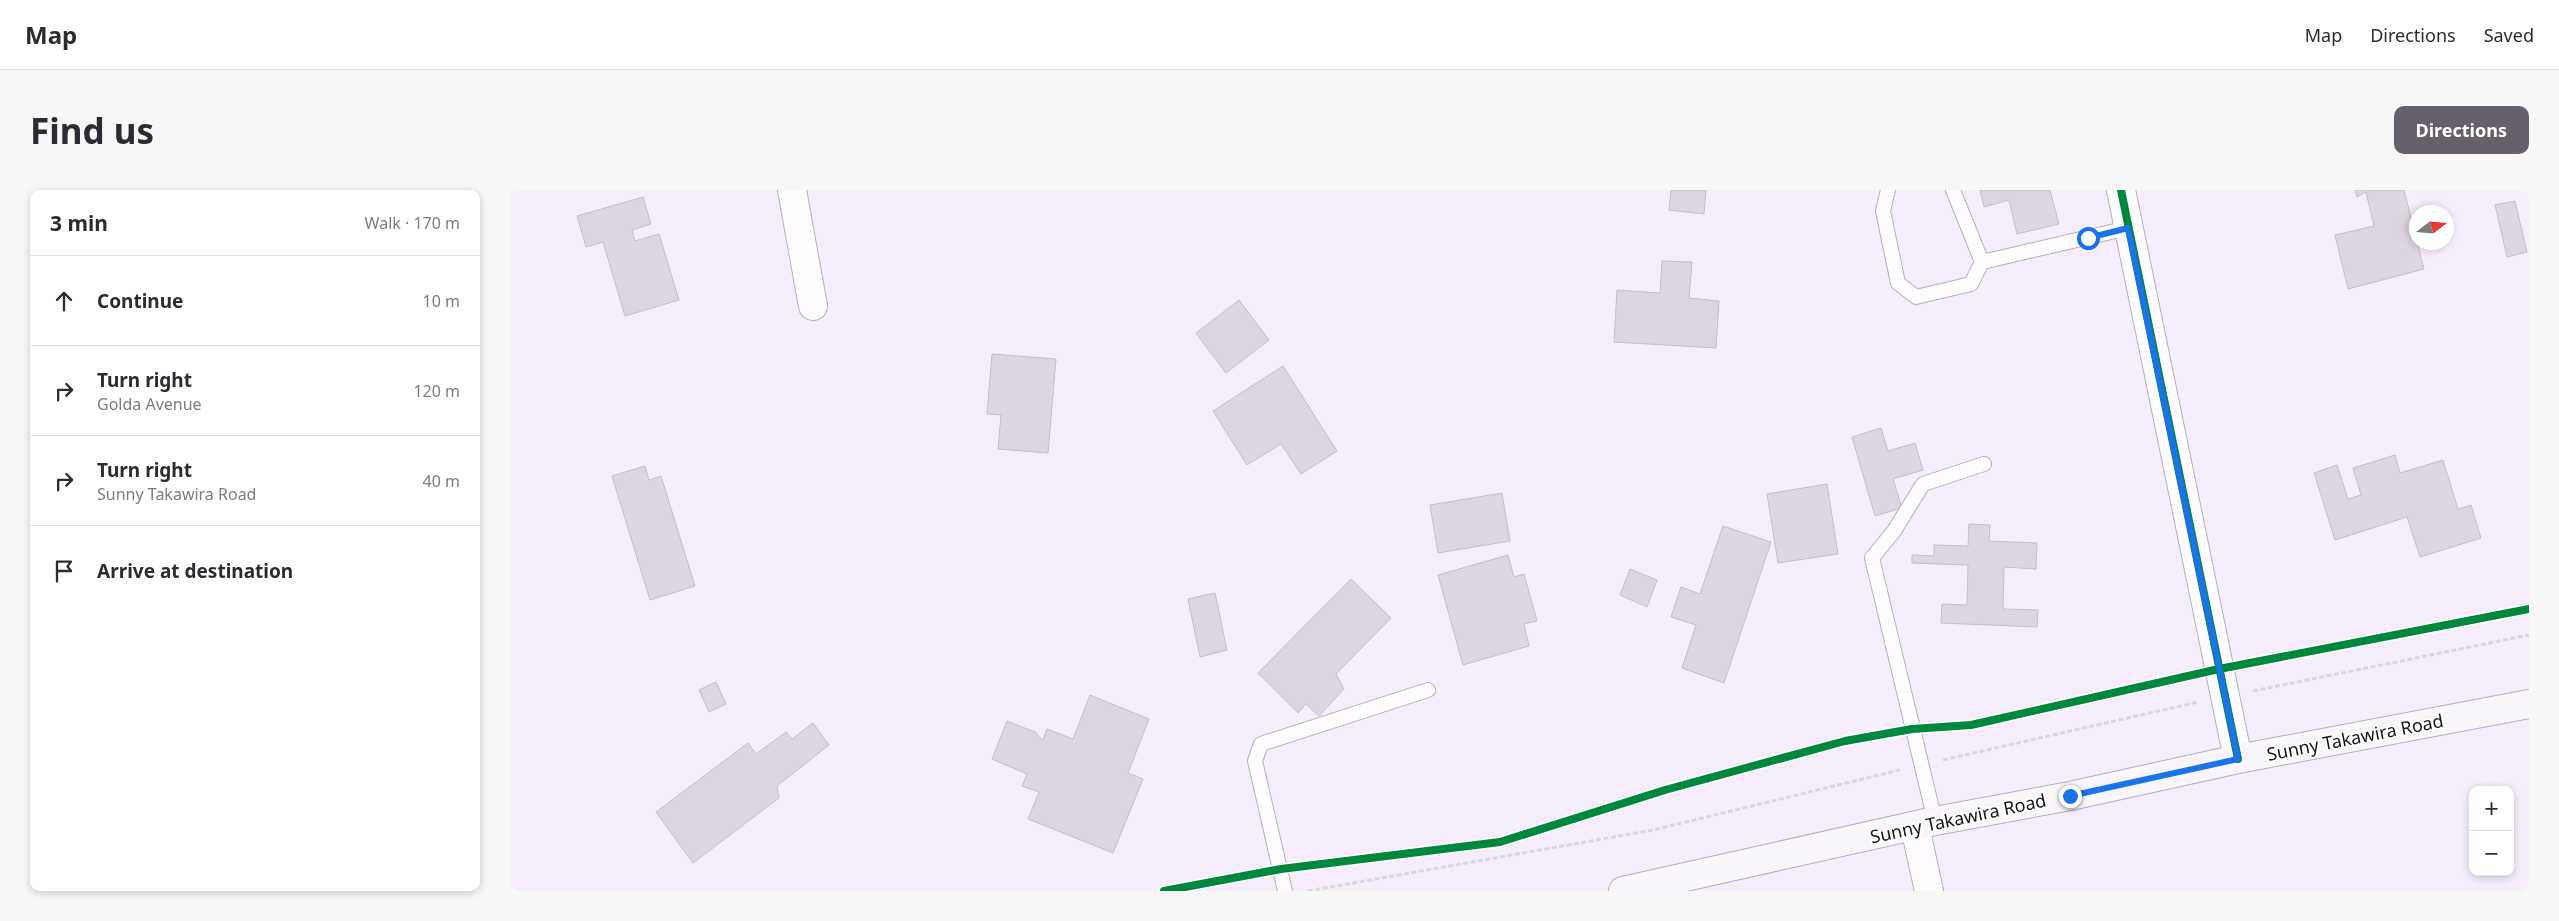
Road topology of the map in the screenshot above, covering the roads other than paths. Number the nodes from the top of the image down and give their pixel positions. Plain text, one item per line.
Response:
1 (792, 190) edge
2 (1888, 190) edge
3 (1953, 190) edge
4 (2121, 190) edge
5 (2128, 228) junction
6 (1982, 262) junction
7 (813, 306) dead end
8 (1984, 464) dead end
9 (1428, 690) dead end
10 (2529, 704) edge
11 (2238, 759) junction
12 (1925, 824) junction
13 (1285, 891) edge
14 (1623, 891) edge
15 (1929, 891) edge

1 - 7 street
2 - 6 lane
3 - 6 lane
4 - 5 street
5 - 6 lane
5 - 11 street
8 - 12 lane
9 - 13 lane
10 - 11 main road, Sunny Takawira Road
11 - 12 main road, Sunny Takawira Road
12 - 14 main road, Sunny Takawira Road
12 - 15 street

